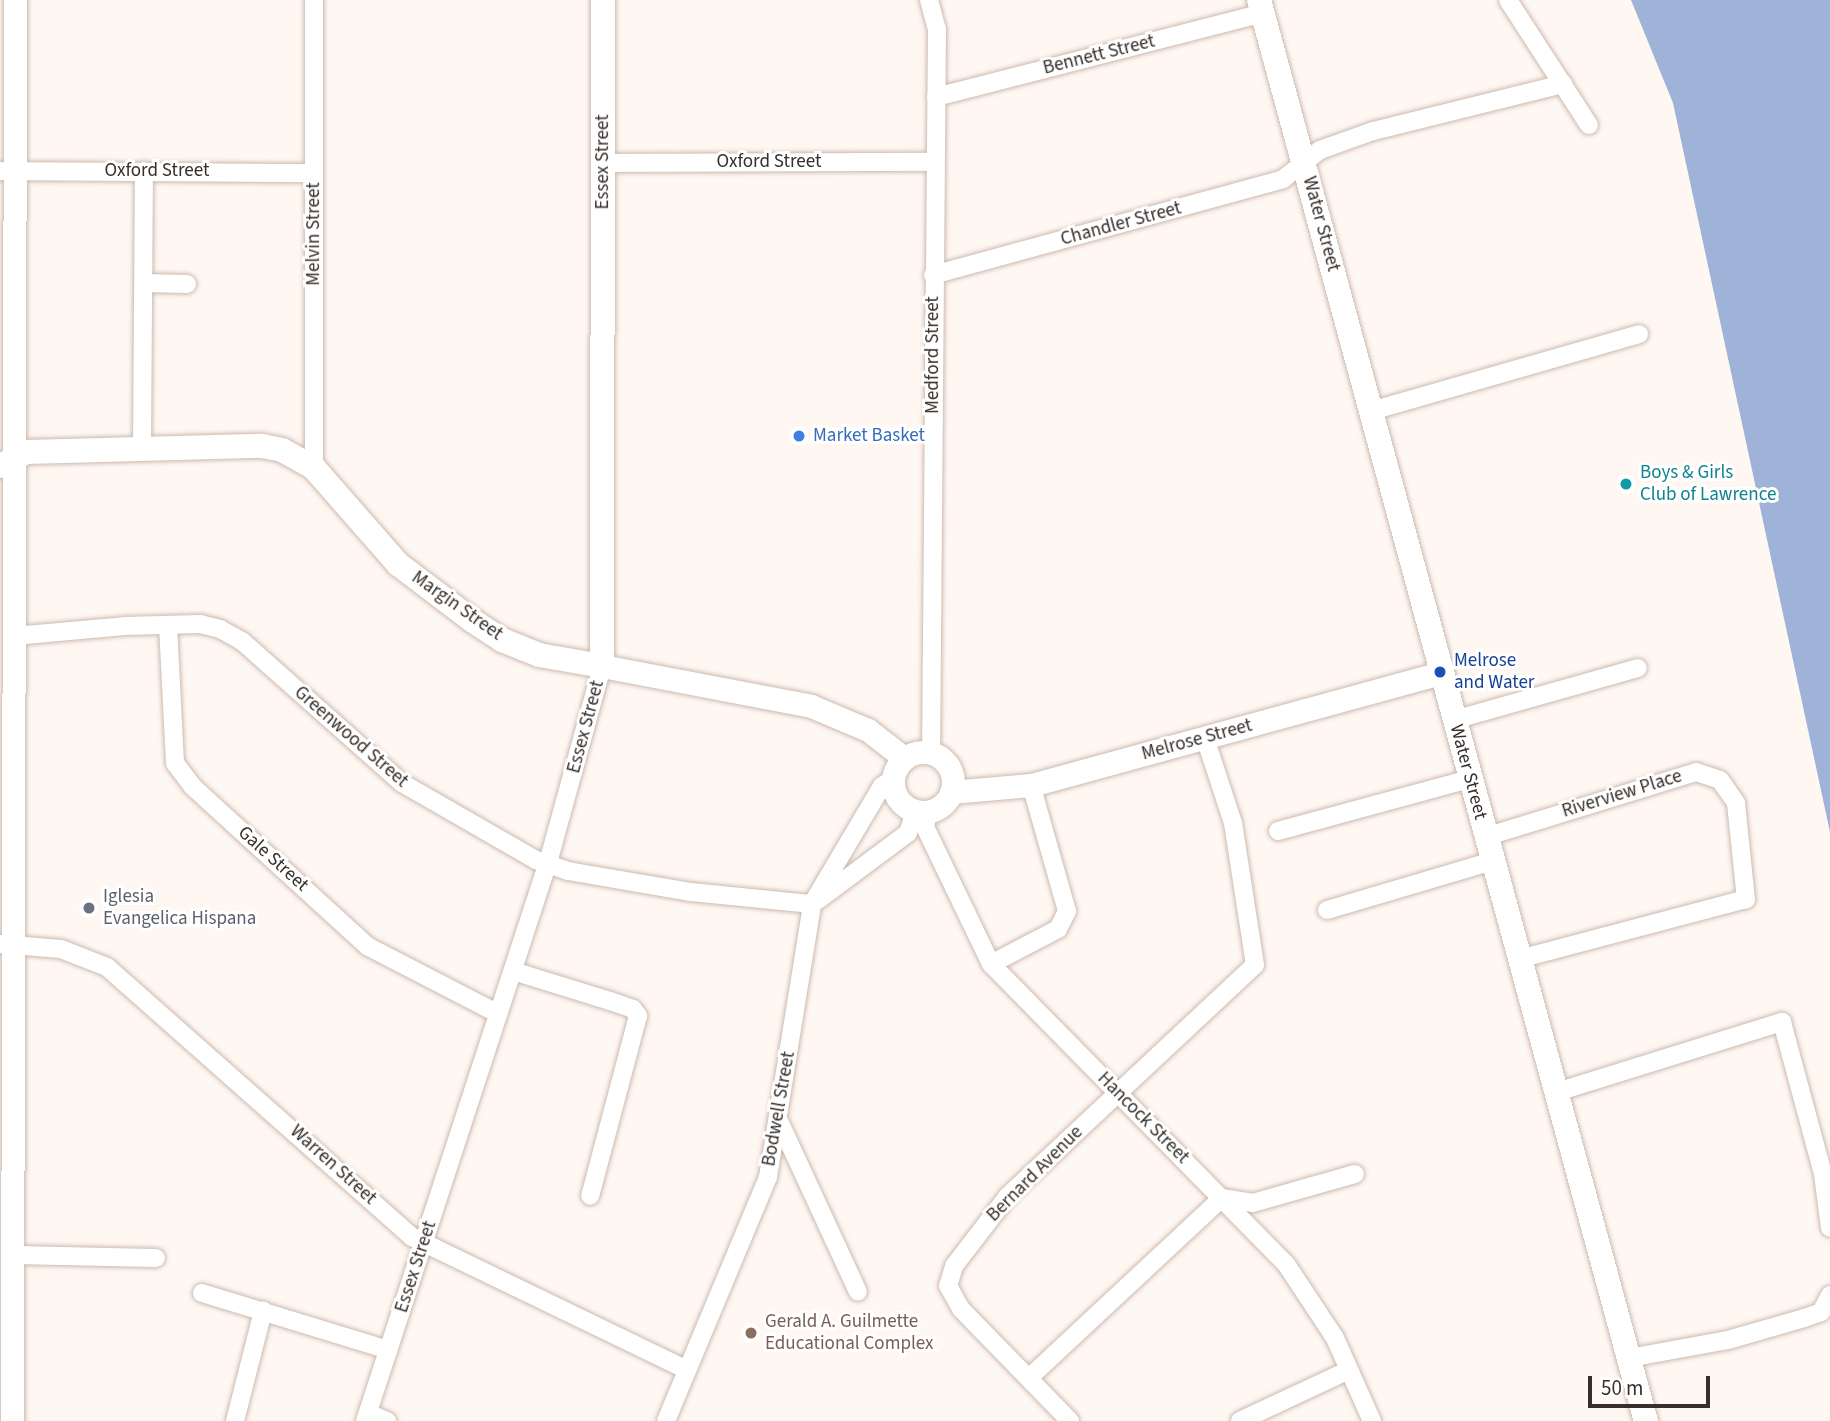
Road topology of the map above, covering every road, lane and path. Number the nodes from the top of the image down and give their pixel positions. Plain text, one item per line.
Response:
1 (15, 0) edge
2 (314, 0) edge
3 (603, 0) edge
4 (929, 0) edge
5 (1508, 0) edge
6 (1261, 7) edge
7 (1563, 84) junction
8 (936, 97) junction
9 (1589, 125) dead end
10 (935, 162) junction
11 (603, 163) junction
12 (1304, 163) junction
13 (144, 171) junction
14 (7, 172) edge
15 (314, 173) junction
16 (933, 275) junction
17 (144, 283) junction
18 (187, 284) dead end
19 (1639, 334) dead end
20 (1371, 411) junction
21 (142, 448) junction
22 (7, 462) edge
23 (314, 468) junction
24 (168, 625) junction
25 (13, 636) junction
26 (602, 666) junction
27 (1638, 668) dead end
28 (1441, 673) junction
29 (1454, 720) junction
30 (1205, 738) junction
31 (7, 745) edge
32 (931, 753) junction
33 (904, 758) junction
34 (893, 779) junction
35 (1469, 779) junction
36 (1031, 785) junction
37 (951, 792) junction
38 (921, 811) junction
39 (1278, 831) dead end
40 (1485, 837) junction
41 (1492, 862) junction
42 (548, 864) junction
43 (812, 904) junction
44 (1327, 910) dead end
45 (7, 945) edge
46 (1519, 959) junction
47 (991, 964) junction
48 (513, 971) junction
49 (497, 1013) junction
50 (1556, 1092) junction
51 (1118, 1093) junction
52 (779, 1121) junction
53 (1355, 1174) dead end
54 (590, 1196) dead end
55 (1222, 1198) junction
56 (1830, 1227) edge
57 (424, 1243) junction
58 (13, 1255) junction
59 (156, 1258) dead end
60 (858, 1292) dead end
61 (202, 1293) dead end
62 (1830, 1295) edge
63 (263, 1311) junction
64 (387, 1350) junction
65 (1629, 1358) junction
66 (687, 1370) junction
67 (1349, 1370) junction
68 (1031, 1376) junction
69 (367, 1417) edge
70 (12, 1421) edge
71 (235, 1421) edge
72 (387, 1421) edge
73 (666, 1421) edge
74 (1069, 1421) edge
75 (1240, 1421) edge
76 (1372, 1421) edge
77 (1646, 1421) edge

1 - 14 street
2 - 15 street, Melvin Street
3 - 11 main road, Essex Street
4 - 8 street, Medford Street
5 - 7 street
6 - 8 street, Bennett Street
6 - 12 main road, Water Street
7 - 9 street
7 - 12 street, Chandler Street
8 - 10 street, Medford Street
10 - 11 street, Oxford Street
10 - 16 street, Medford Street
11 - 26 main road, Essex Street
12 - 16 street, Chandler Street
12 - 20 main road, Water Street
13 - 14 street, Oxford Street
13 - 15 street, Oxford Street
13 - 17 street
14 - 22 street
15 - 23 street, Melvin Street
16 - 32 street, Medford Street
17 - 18 street
17 - 21 street
19 - 20 street
20 - 28 main road, Water Street
21 - 22 main road, Margin Street
21 - 23 main road, Margin Street
22 - 25 street
23 - 26 main road, Margin Street
24 - 25 street, Greenwood Street
24 - 42 street, Greenwood Street
24 - 49 street, Gale Street
25 - 31 street
26 - 33 street, Margin Street
26 - 42 street, Essex Street
27 - 29 street
28 - 29 main road, Water Street
28 - 30 street, Melrose Street
29 - 35 main road, Water Street
30 - 36 street, Melrose Street
30 - 51 street, Bernard Avenue
31 - 45 street
32 - 33 street
32 - 37 street
33 - 34 street
34 - 38 street
34 - 43 street, Bodwell Street
35 - 39 street
35 - 40 main road, Water Street
36 - 37 street, Melrose Street
36 - 47 street
37 - 38 street
38 - 43 street
38 - 47 street, Hancock Street
40 - 41 main road, Water Street
40 - 46 street, Riverview Place
41 - 44 street
41 - 46 main road, Water Street
42 - 43 street, Greenwood Street
42 - 48 street, Essex Street
43 - 52 street, Bodwell Street
45 - 57 street, Warren Street
45 - 58 street
46 - 50 main road, Water Street
47 - 51 street, Hancock Street
48 - 49 street, Essex Street
48 - 54 street
49 - 57 street, Essex Street
50 - 56 street
50 - 65 main road, Water Street
51 - 55 street, Hancock Street
51 - 68 street, Bernard Avenue
52 - 60 street
52 - 66 street, Bodwell Street
53 - 55 street
55 - 67 street, Hancock Street
55 - 68 street
57 - 64 street, Essex Street
57 - 66 street, Warren Street
58 - 59 street
58 - 70 street
61 - 63 street
62 - 65 street
63 - 64 street
63 - 71 street
64 - 69 street, Essex Street
65 - 77 main road, Water Street
66 - 73 street, Bodwell Street
67 - 75 street
67 - 76 street, Hancock Street
68 - 74 street, Bernard Avenue
69 - 72 street

